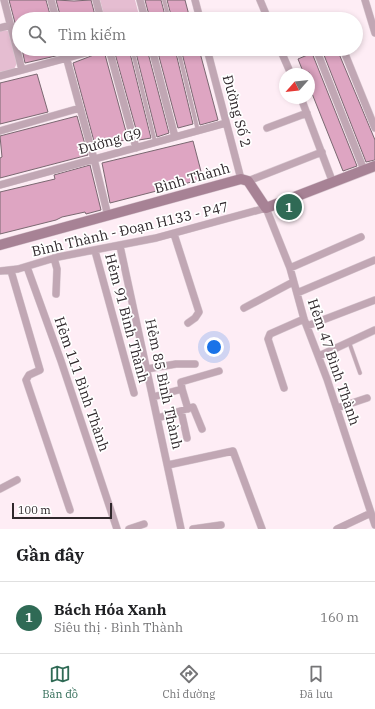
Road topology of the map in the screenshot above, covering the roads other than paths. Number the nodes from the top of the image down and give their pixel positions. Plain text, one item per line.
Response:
1 (4, 0) edge
2 (51, 0) edge
3 (96, 0) edge
4 (140, 0) edge
5 (164, 0) edge
6 (195, 0) edge
7 (260, 0) edge
8 (365, 0) edge
9 (54, 12) edge
10 (99, 12) edge
11 (143, 12) edge
12 (167, 12) edge
13 (198, 12) edge
14 (265, 12) edge
15 (372, 16) edge
16 (11, 25) junction
17 (0, 28) edge
18 (12, 29) edge
19 (375, 33) edge
20 (19, 56) edge
21 (74, 56) edge
22 (111, 56) edge
23 (134, 56) edge
24 (154, 56) edge
25 (180, 56) edge
26 (209, 56) edge
27 (283, 56) edge
28 (319, 56) edge
29 (346, 56) edge
30 (66, 58) junction
31 (288, 68) edge
32 (22, 70) junction
33 (0, 76) edge
34 (303, 104) edge
35 (80, 108) junction
36 (307, 113) junction
37 (226, 123) junction
38 (267, 128) dead end
39 (375, 128) edge
40 (0, 131) edge
41 (198, 131) junction
42 (175, 137) junction
43 (155, 142) junction
44 (136, 148) junction
45 (322, 152) junction
46 (94, 159) junction
47 (375, 166) edge
48 (364, 170) junction
49 (245, 180) junction
50 (333, 183) junction
51 (0, 185) edge
52 (266, 208) junction
53 (108, 216) junction
54 (174, 234) junction
55 (361, 237) dead end
56 (0, 245) edge
57 (120, 246) junction
58 (95, 251) junction
59 (54, 258) junction
60 (375, 260) edge
61 (27, 267) junction
62 (290, 268) junction
63 (0, 271) edge
64 (11, 271) junction
65 (293, 282) junction
66 (297, 293) junction
67 (56, 294) dead end
68 (375, 300) edge
69 (244, 308) dead end
70 (306, 322) junction
71 (188, 324) dead end
72 (375, 330) edge
73 (349, 341) junction
74 (319, 356) junction
75 (195, 364) dead end
76 (147, 369) junction
77 (219, 370) dead end
78 (360, 373) dead end
79 (284, 388) dead end
80 (182, 389) junction
81 (134, 393) dead end
82 (153, 397) junction
83 (367, 398) dead end
84 (337, 408) junction
85 (185, 410) junction
86 (158, 418) junction
87 (202, 429) dead end
88 (187, 438) dead end
89 (168, 465) junction
90 (17, 480) dead end
91 (0, 489) edge
92 (70, 510) dead end
93 (371, 513) junction
94 (144, 524) dead end
95 (221, 525) dead end
96 (375, 525) edge
97 (341, 528) edge
98 (117, 529) edge
99 (129, 529) edge
100 (181, 529) edge
101 (193, 529) edge
102 (262, 529) edge

1 - 16 street
2 - 9 street
3 - 10 street
4 - 11 street
5 - 12 lane
6 - 13 street
7 - 14 street
8 - 15 street
15 - 19 street
16 - 17 street
16 - 18 street
20 - 32 street
21 - 30 street
22 - 44 street
23 - 43 lane
24 - 42 street
25 - 41 lane
26 - 37 street, Đường Số 2
27 - 31 street
28 - 48 street
29 - 39 street
30 - 32 street
30 - 35 street
32 - 33 street
34 - 36 street
35 - 40 street
35 - 46 street
36 - 38 street
36 - 45 street
37 - 41 street, Đường G9
37 - 49 street, Đường Số 2
41 - 42 street, Đường G9
42 - 43 street, Đường G9
43 - 44 street, Đường G9
44 - 46 street, Đường G9
45 - 49 street
45 - 50 street
46 - 51 street, Đường G9
46 - 53 street
47 - 48 street
48 - 50 street
49 - 52 street, Bình Thành
49 - 53 street, Bình Thành
50 - 52 street
52 - 54 street, Bình Thành - Đoạn H133 - P47
52 - 62 street, Hẻm 47 Bình Thành
53 - 56 street, Bình Thành
54 - 57 street, Bình Thành - Đoạn H133 - P47
54 - 71 street
55 - 62 street
57 - 58 street, Bình Thành - Đoạn H133 - P47
57 - 76 street, Hẻm 85 Bình Thành
58 - 59 street, Bình Thành - Đoạn H133 - P47
58 - 81 street, Hẻm 91 Bình Thành
59 - 61 street, Bình Thành - Đoạn H133 - P47
59 - 67 street
60 - 66 street
61 - 64 street, Bình Thành - Đoạn H133 - P47
61 - 98 street, Hẻm 111 Bình Thành
62 - 65 street, Hẻm 47 Bình Thành
63 - 64 street, Bình Thành - Đoạn H133 - P47
64 - 92 street
65 - 66 street, Hẻm 47 Bình Thành
65 - 69 street
66 - 70 street, Hẻm 47 Bình Thành
68 - 70 street
70 - 74 street, Hẻm 47 Bình Thành
70 - 79 street
72 - 73 street
73 - 74 street
73 - 78 lane
74 - 84 street, Hẻm 47 Bình Thành
75 - 76 street
76 - 82 street, Hẻm 85 Bình Thành
77 - 80 street
80 - 82 street
80 - 85 street
82 - 86 street, Hẻm 85 Bình Thành
83 - 84 street
84 - 93 street, Hẻm 47 Bình Thành
85 - 86 street
85 - 87 street
85 - 88 street
86 - 89 street, Hẻm 85 Bình Thành
89 - 100 street, Hẻm 85 Bình Thành
89 - 102 street
90 - 91 street
93 - 96 street, Hẻm 47 Bình Thành
93 - 97 street
94 - 99 street
95 - 101 street

